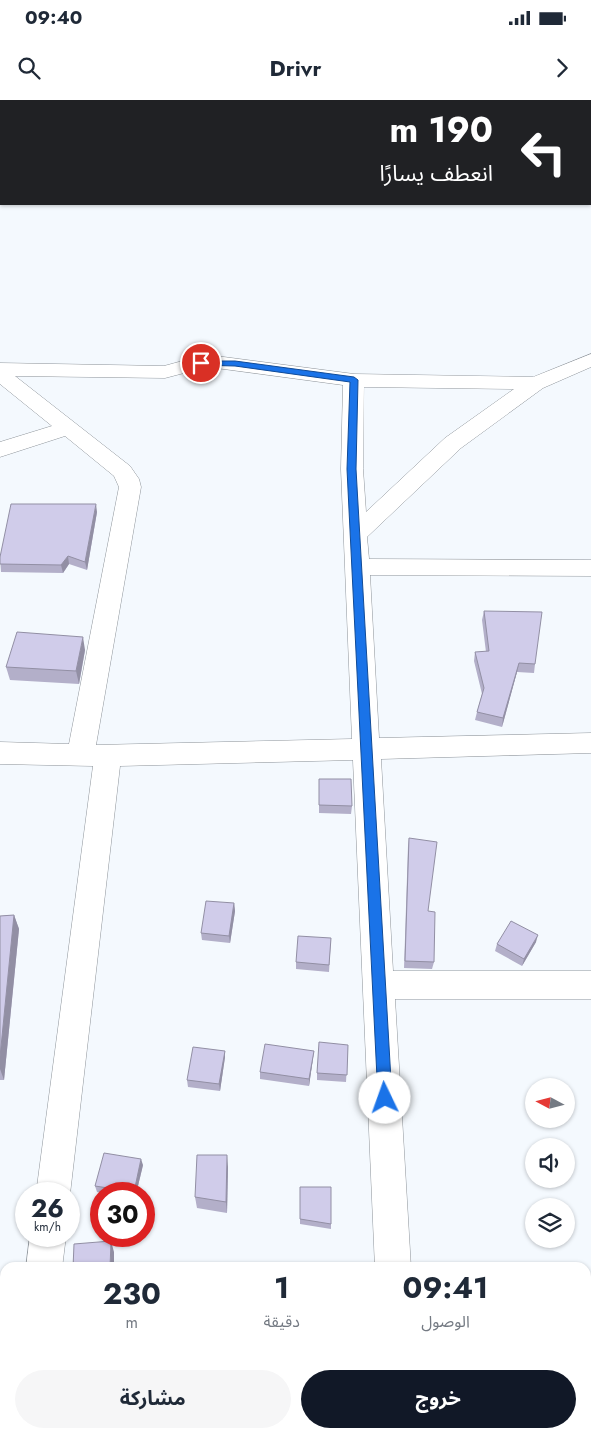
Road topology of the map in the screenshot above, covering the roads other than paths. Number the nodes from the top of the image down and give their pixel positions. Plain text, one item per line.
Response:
1 (591, 360) edge
2 (0, 369) edge
3 (0, 374) edge
4 (354, 380) junction
5 (536, 383) junction
6 (68, 428) junction
7 (0, 450) edge
8 (355, 536) junction
9 (358, 567) junction
10 (591, 568) edge
11 (591, 743) edge
12 (366, 749) junction
13 (0, 752) edge
14 (95, 756) junction
15 (379, 985) junction
16 (591, 985) edge
17 (54, 1182) edge
18 (47, 1247) edge
19 (45, 1262) edge
20 (393, 1262) edge

1 - 5 street
2 - 4 street
3 - 6 street
4 - 5 street
4 - 8 street
5 - 8 street
6 - 7 street
6 - 14 street
8 - 9 street
9 - 10 street
9 - 12 street
11 - 12 street
12 - 14 street
12 - 15 street
13 - 14 street
14 - 17 street
15 - 16 street
15 - 20 street
18 - 19 street

